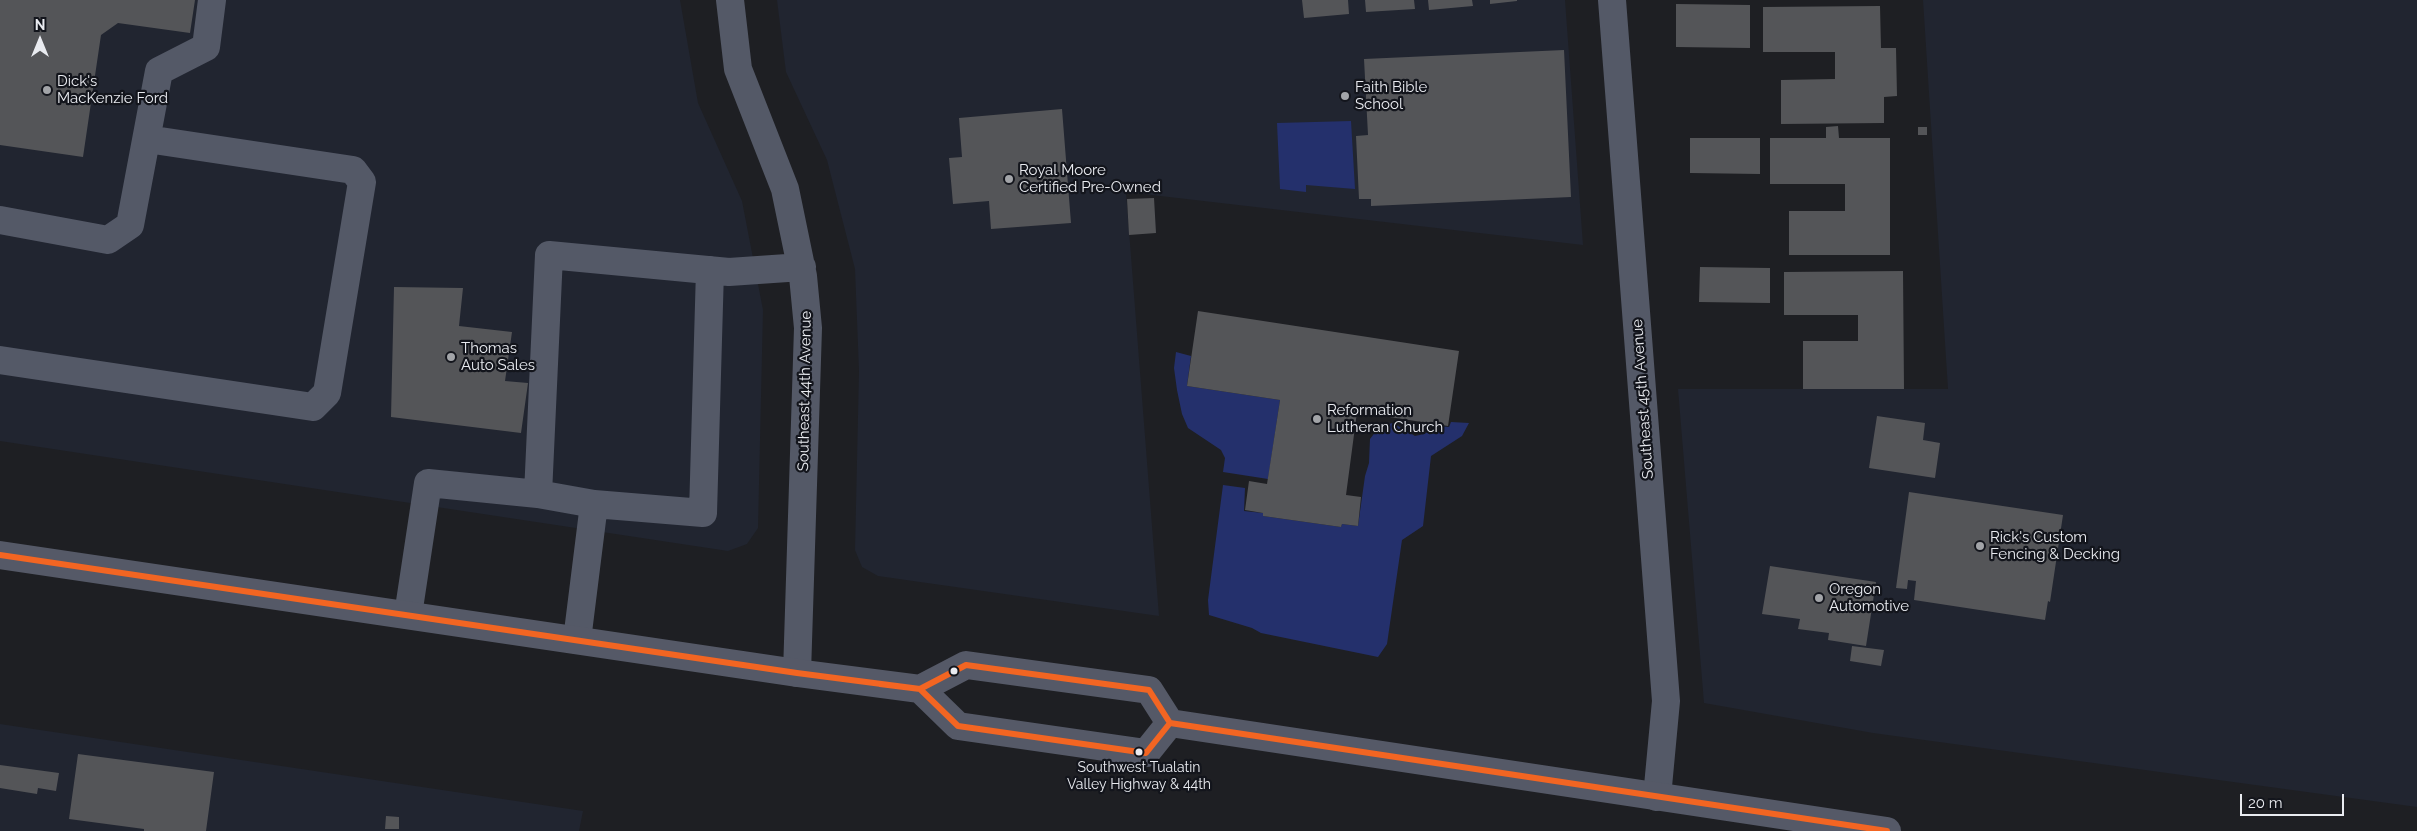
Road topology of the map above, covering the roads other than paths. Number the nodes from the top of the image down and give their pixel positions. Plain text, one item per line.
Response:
1 (212, 0) edge
2 (730, 0) edge
3 (1612, 0) edge
4 (147, 139) junction
5 (0, 220) edge
6 (802, 267) junction
7 (710, 270) junction
8 (0, 360) edge
9 (538, 494) junction
10 (594, 504) junction
11 (0, 555) edge
12 (408, 615) junction
13 (577, 640) junction
14 (797, 673) junction
15 (920, 689) junction
16 (1170, 723) junction
17 (1658, 797) junction
18 (1887, 831) edge

1 - 4 street
2 - 6 street, Southeast 44th Avenue
3 - 17 street, Southeast 45th Avenue
4 - 5 street
4 - 8 street
6 - 7 street
6 - 14 street, Southeast 44th Avenue
7 - 9 street
7 - 10 street
9 - 10 street
9 - 12 street
10 - 13 street
11 - 12 main road
12 - 13 main road
13 - 14 main road
14 - 15 main road
15 - 16 main road
15 - 16 main road
16 - 17 main road
17 - 18 main road

